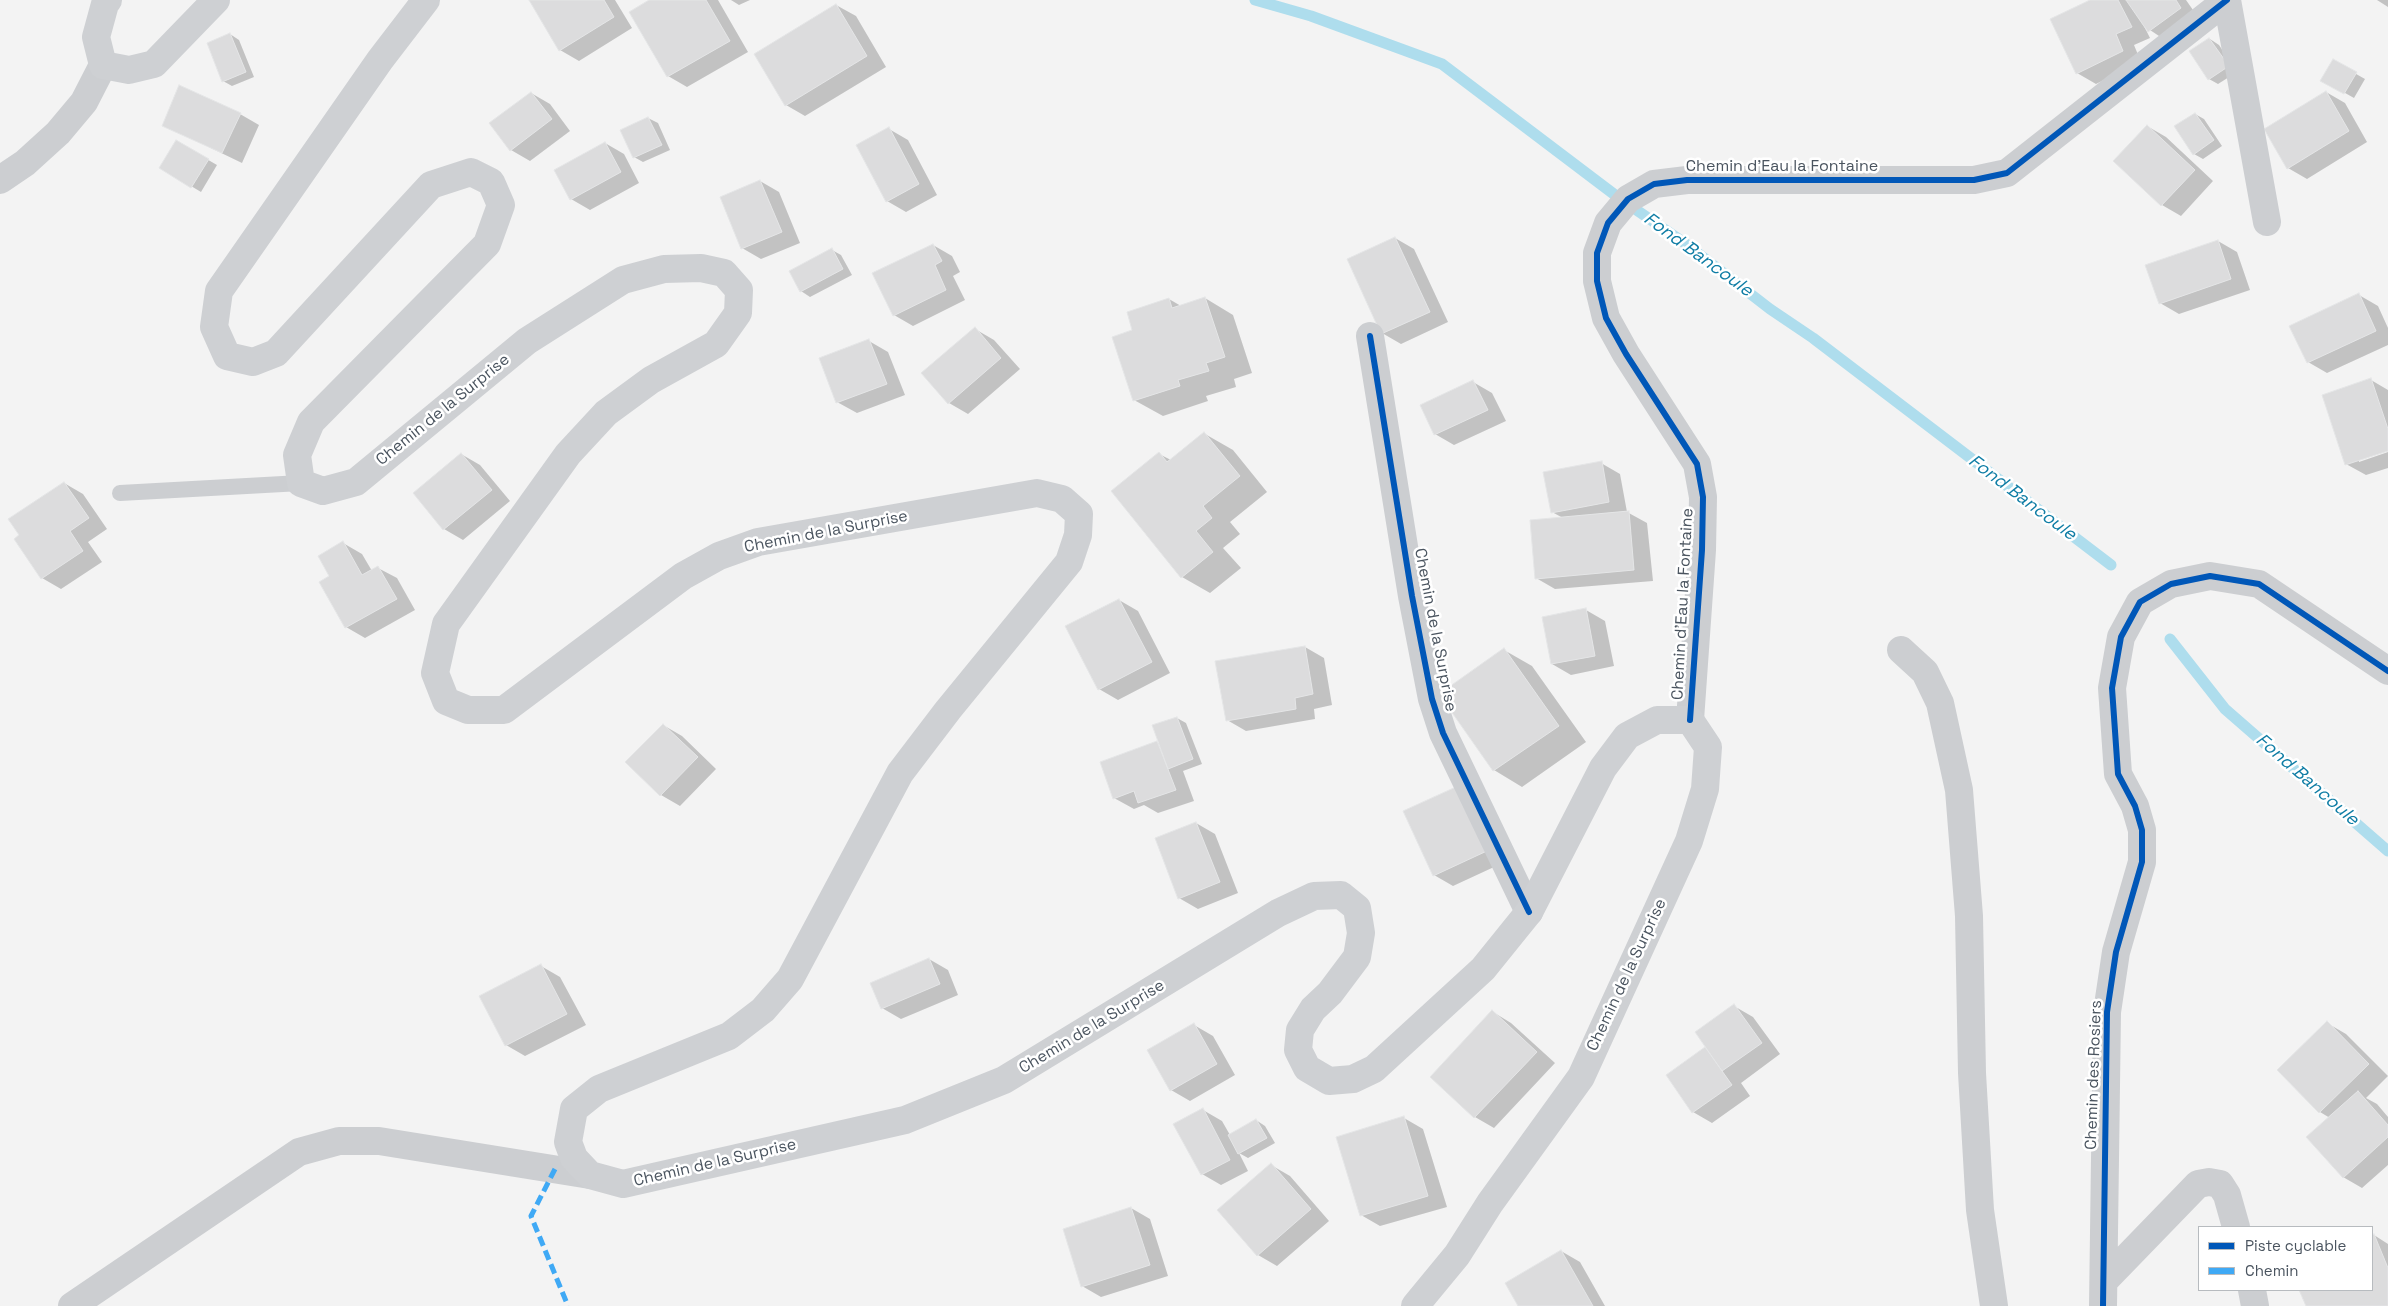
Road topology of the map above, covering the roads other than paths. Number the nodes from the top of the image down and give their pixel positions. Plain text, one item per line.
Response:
1 (216, 0) edge
2 (426, 0) edge
3 (2227, 0) edge
4 (105, 1) edge
5 (103, 65) junction
6 (0, 180) edge
7 (2267, 222) dead end
8 (1370, 336) dead end
9 (301, 483) junction
10 (120, 493) dead end
11 (1901, 650) dead end
12 (2388, 671) edge
13 (1690, 720) junction
14 (1529, 912) junction
15 (590, 1175) junction
16 (2236, 1226) edge
17 (2252, 1291) edge
18 (2103, 1294) edge
19 (72, 1306) edge
20 (1414, 1306) edge
21 (1994, 1306) edge
22 (2255, 1306) edge

1 - 5 main road
2 - 9 main road
3 - 7 street
3 - 13 street, Chemin d'Eau la Fontaine
4 - 5 main road
5 - 6 street
8 - 14 street, Chemin de la Surprise
9 - 10 lane
9 - 15 main road, Chemin de la Surprise
11 - 21 street
12 - 18 street, Chemin des Rosiers
13 - 14 main road, Chemin de la Surprise
13 - 20 main road, Chemin de la Surprise
14 - 15 main road, Chemin de la Surprise
15 - 19 street
16 - 18 street
17 - 22 street

